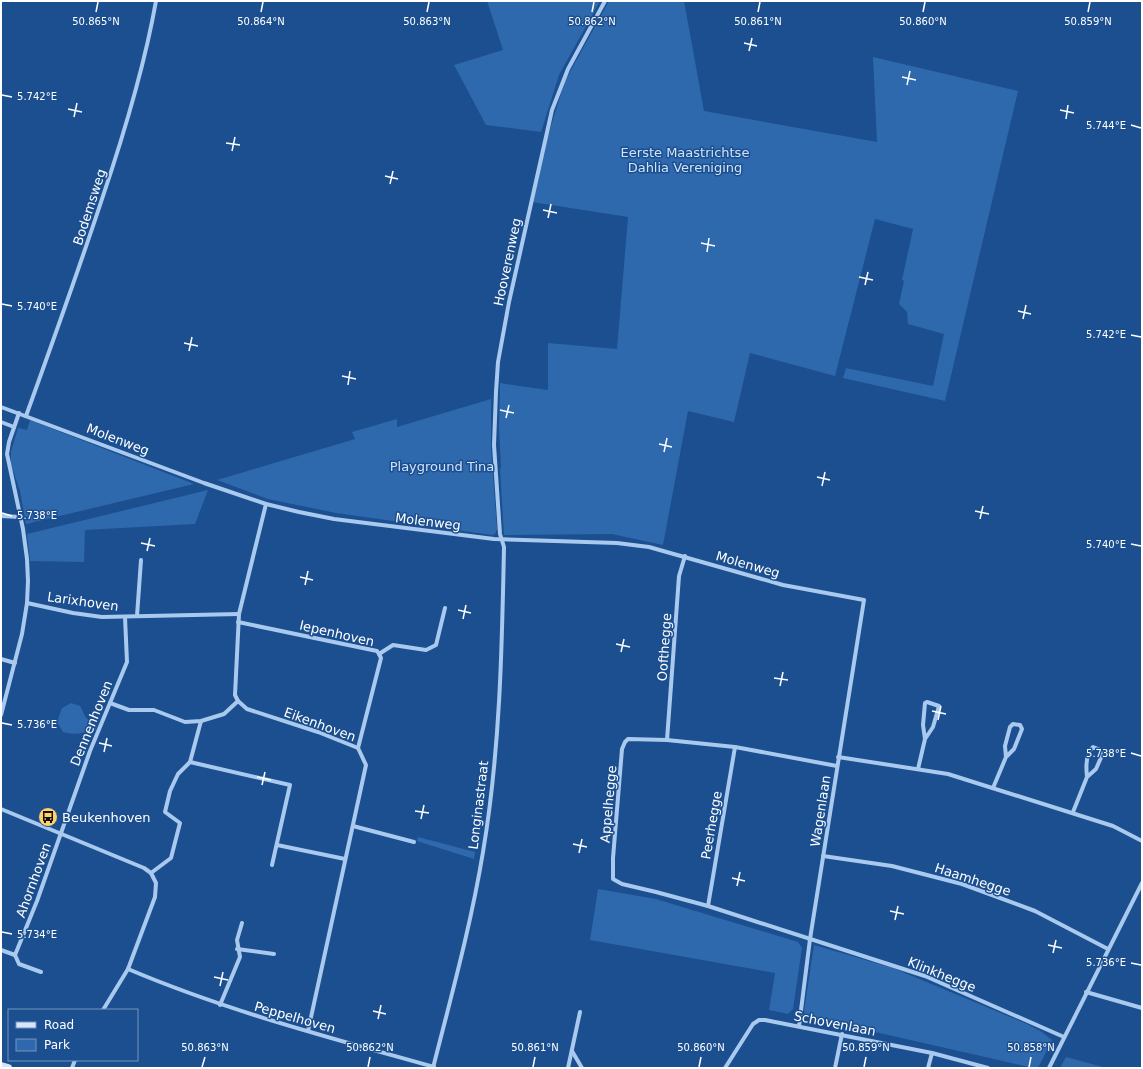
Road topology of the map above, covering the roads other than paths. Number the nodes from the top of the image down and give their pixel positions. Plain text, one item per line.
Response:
1 (156, 1) edge
2 (605, 1) edge
3 (1, 406) edge
4 (19, 413) junction
5 (26, 416) junction
6 (1, 422) edge
7 (14, 427) junction
8 (266, 504) junction
9 (1, 516) edge
10 (20, 517) junction
11 (502, 540) junction
12 (685, 556) junction
13 (141, 560) dead end
14 (864, 600) joint
15 (27, 603) junction
16 (445, 608) dead end
17 (239, 614) junction
18 (137, 616) junction
19 (125, 617) junction
20 (238, 622) junction
21 (379, 654) junction
22 (1, 659) edge
23 (15, 663) junction
24 (238, 701) junction
25 (110, 703) junction
26 (1, 716) edge
27 (201, 721) junction
28 (925, 739) junction
29 (667, 740) junction
30 (735, 747) junction
31 (358, 748) junction
32 (838, 757) junction
33 (1006, 757) junction
34 (190, 762) junction
35 (837, 766) junction
36 (918, 768) junction
37 (1087, 777) junction
38 (994, 788) junction
39 (1, 809) edge
40 (1073, 812) junction
41 (353, 826) junction
42 (61, 834) junction
43 (1142, 841) edge
44 (414, 842) dead end
45 (277, 844) junction
46 (823, 856) junction
47 (346, 859) junction
48 (272, 865) dead end
49 (151, 874) junction
50 (1142, 883) edge
51 (1140, 892) edge
52 (708, 906) junction
53 (242, 923) dead end
54 (810, 938) junction
55 (1108, 948) junction
56 (237, 949) junction
57 (1, 950) edge
58 (274, 954) dead end
59 (15, 955) junction
60 (128, 970) junction
61 (42, 972) dead end
62 (1086, 992) junction
63 (220, 1005) junction
64 (1142, 1008) edge
65 (104, 1009) edge
66 (580, 1012) dead end
67 (799, 1026) junction
68 (308, 1031) junction
69 (842, 1034) junction
70 (1064, 1038) junction
71 (572, 1051) junction
72 (932, 1053) junction
73 (1, 1066) edge
74 (433, 1067) edge
75 (8, 1068) edge
76 (568, 1068) edge
77 (582, 1068) edge
78 (725, 1068) edge
79 (835, 1068) edge
80 (928, 1068) edge
81 (988, 1068) edge
82 (1049, 1068) edge

1 - 5 street, Bodemsweg
2 - 11 street, Hooverenweg
3 - 4 street, Molenweg
4 - 5 street, Molenweg
4 - 7 street
5 - 8 street, Molenweg
6 - 7 street
7 - 10 street
8 - 11 street, Molenweg
8 - 17 street
9 - 10 street
10 - 15 street
11 - 12 street, Molenweg
11 - 74 street, Longinastraat
12 - 14 street, Molenweg
12 - 29 street, Oofthegge
13 - 18 street, Larixhoven
14 - 32 street, Wagenlaan
15 - 19 street, Larixhoven
15 - 23 street
16 - 21 street, Iepenhoven
17 - 18 street, Larixhoven
17 - 20 street
18 - 19 street, Larixhoven
19 - 25 street, Dennenhoven
20 - 21 street, Iepenhoven
20 - 24 street
21 - 31 street
22 - 23 street
23 - 26 street
24 - 27 street
24 - 31 street, Eikenhoven
25 - 27 street
25 - 42 street, Dennenhoven
27 - 34 street
28 - 28 street
28 - 36 street
29 - 30 street, Appelhegge
29 - 52 street, Appelhegge
30 - 35 street, Appelhegge
30 - 52 street, Peerhegge
31 - 41 street, Eikenhoven
32 - 35 street, Wagenlaan
32 - 36 street
33 - 33 street
33 - 38 street
34 - 45 street
34 - 49 street
35 - 46 street, Wagenlaan
36 - 38 street
37 - 37 street
37 - 40 street
38 - 40 street
39 - 42 street
40 - 43 street
41 - 44 street
41 - 47 street, Eikenhoven
42 - 49 street
42 - 59 street, Ahornhoven
45 - 47 street
45 - 48 street
46 - 54 street, Wagenlaan
46 - 55 street, Haamhegge
47 - 68 street, Eikenhoven
49 - 60 street
50 - 51 street
51 - 55 street
52 - 54 street, Appelhegge
53 - 56 street
54 - 67 street, Wagenlaan
54 - 70 street, Klinkhegge
55 - 62 street
56 - 58 street
56 - 63 street
57 - 59 street
59 - 61 street
60 - 63 street, Peppelhoven
60 - 65 street
62 - 64 street
62 - 70 street
63 - 68 street, Peppelhoven
66 - 71 street
67 - 69 street, Schovenlaan
67 - 78 street, Schovenlaan
68 - 74 street, Peppelhoven
69 - 72 street, Schovenlaan
69 - 79 street
70 - 82 street
71 - 76 street
71 - 77 street
72 - 80 street
72 - 81 street, Schovenlaan
73 - 75 street

